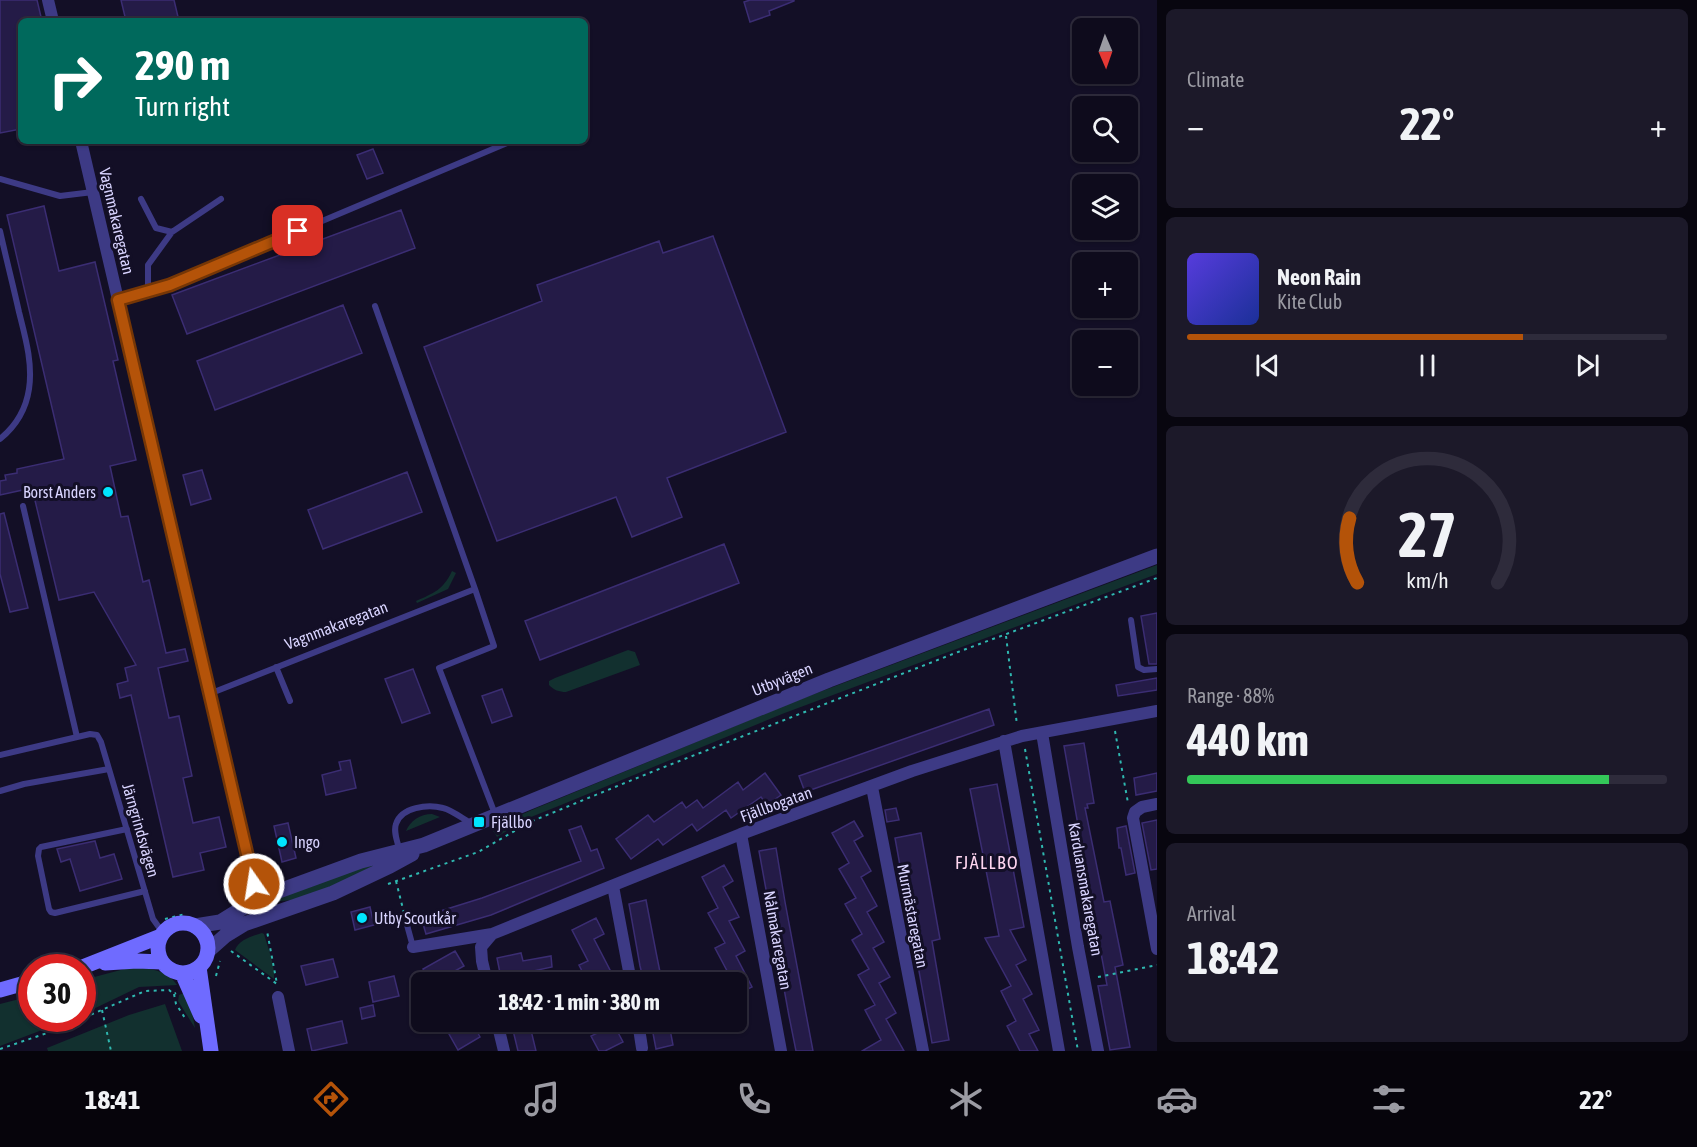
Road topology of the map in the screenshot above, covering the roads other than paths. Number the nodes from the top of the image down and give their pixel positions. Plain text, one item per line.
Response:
1 (48, 0) edge
2 (52, 18) edge
3 (82, 144) edge
4 (505, 144) edge
5 (0, 179) edge
6 (93, 192) junction
7 (141, 199) dead end
8 (221, 199) dead end
9 (0, 231) edge
10 (172, 232) junction
11 (148, 291) junction
12 (118, 300) junction
13 (375, 306) dead end
14 (0, 439) edge
15 (23, 506) dead end
16 (1157, 556) edge
17 (475, 589) junction
18 (1131, 620) dead end
19 (276, 667) junction
20 (1157, 669) edge
21 (209, 694) junction
22 (290, 701) dead end
23 (1157, 711) edge
24 (1042, 733) junction
25 (77, 737) junction
26 (1004, 741) junction
27 (0, 755) edge
28 (109, 769) junction
29 (872, 787) junction
30 (0, 791) edge
31 (1157, 804) edge
32 (496, 815) junction
33 (472, 824) junction
34 (127, 829) junction
35 (741, 834) junction
36 (402, 855) junction
37 (613, 886) junction
38 (145, 891) junction
39 (257, 899) junction
40 (264, 922) junction
41 (407, 925) dead end
42 (195, 926) junction
43 (492, 934) junction
44 (162, 935) junction
45 (413, 946) joint
46 (1157, 949) edge
47 (208, 951) junction
48 (96, 961) edge
49 (162, 962) junction
50 (96, 965) edge
51 (199, 967) junction
52 (485, 972) edge
53 (628, 972) edge
54 (182, 973) junction
55 (18, 985) edge
56 (195, 986) junction
57 (0, 990) edge
58 (278, 997) dead end
59 (499, 1032) edge
60 (640, 1032) edge
61 (642, 1048) dead end
62 (210, 1051) edge
63 (290, 1051) edge
64 (504, 1051) edge
65 (782, 1051) edge
66 (922, 1051) edge
67 (1059, 1051) edge
68 (1098, 1051) edge

1 - 2 street
3 - 6 street, Vagnmakaregatan
4 - 11 lane
5 - 6 lane
6 - 12 street, Vagnmakaregatan
7 - 10 lane
8 - 10 lane
9 - 14 lane
10 - 11 lane
11 - 12 lane
12 - 21 street, Vagnmakaregatan
13 - 17 lane
15 - 25 lane
16 - 32 street, Utbyvägen
17 - 19 lane, Vagnmakaregatan
17 - 32 lane
18 - 20 lane
19 - 21 lane, Vagnmakaregatan
19 - 22 lane
21 - 39 street, Vagnmakaregatan
23 - 24 street, Fjällbogatan
24 - 26 street, Fjällbogatan
24 - 68 street, Karduansmakaregatan
25 - 27 lane
25 - 28 lane
26 - 29 street, Fjällbogatan
26 - 67 street
28 - 30 lane, Järngrindsvägen
28 - 34 lane, Järngrindsvägen
29 - 35 street, Fjällbogatan
29 - 66 street, Murmästaregatan
31 - 46 street
32 - 33 street, Utbyvägen
33 - 36 street, Utbyvägen
33 - 36 lane
34 - 38 lane, Järngrindsvägen
34 - 38 lane
35 - 37 street, Fjällbogatan
35 - 65 street, Nålmakaregatan
36 - 39 street, Utbyvägen
36 - 40 street, Utbyvägen
37 - 43 street, Fjällbogatan
37 - 53 street
38 - 44 lane, Järngrindsvägen
39 - 40 street, Vagnmakaregatan
39 - 42 street, Utbyvägen
40 - 47 street, Utbyvägen
41 - 45 lane
42 - 44 main road, Utbyvägen
42 - 47 main road
43 - 45 street, Fjällbogatan
43 - 52 street
44 - 48 main road, Utbyvägen
44 - 49 main road
47 - 51 main road, Utbyvägen
49 - 50 main road, Utbyvägen
49 - 54 main road, Utbyvägen
51 - 54 main road
51 - 56 main road
54 - 56 main road
55 - 57 main road
56 - 62 main road
58 - 63 street
59 - 64 street
60 - 61 street

